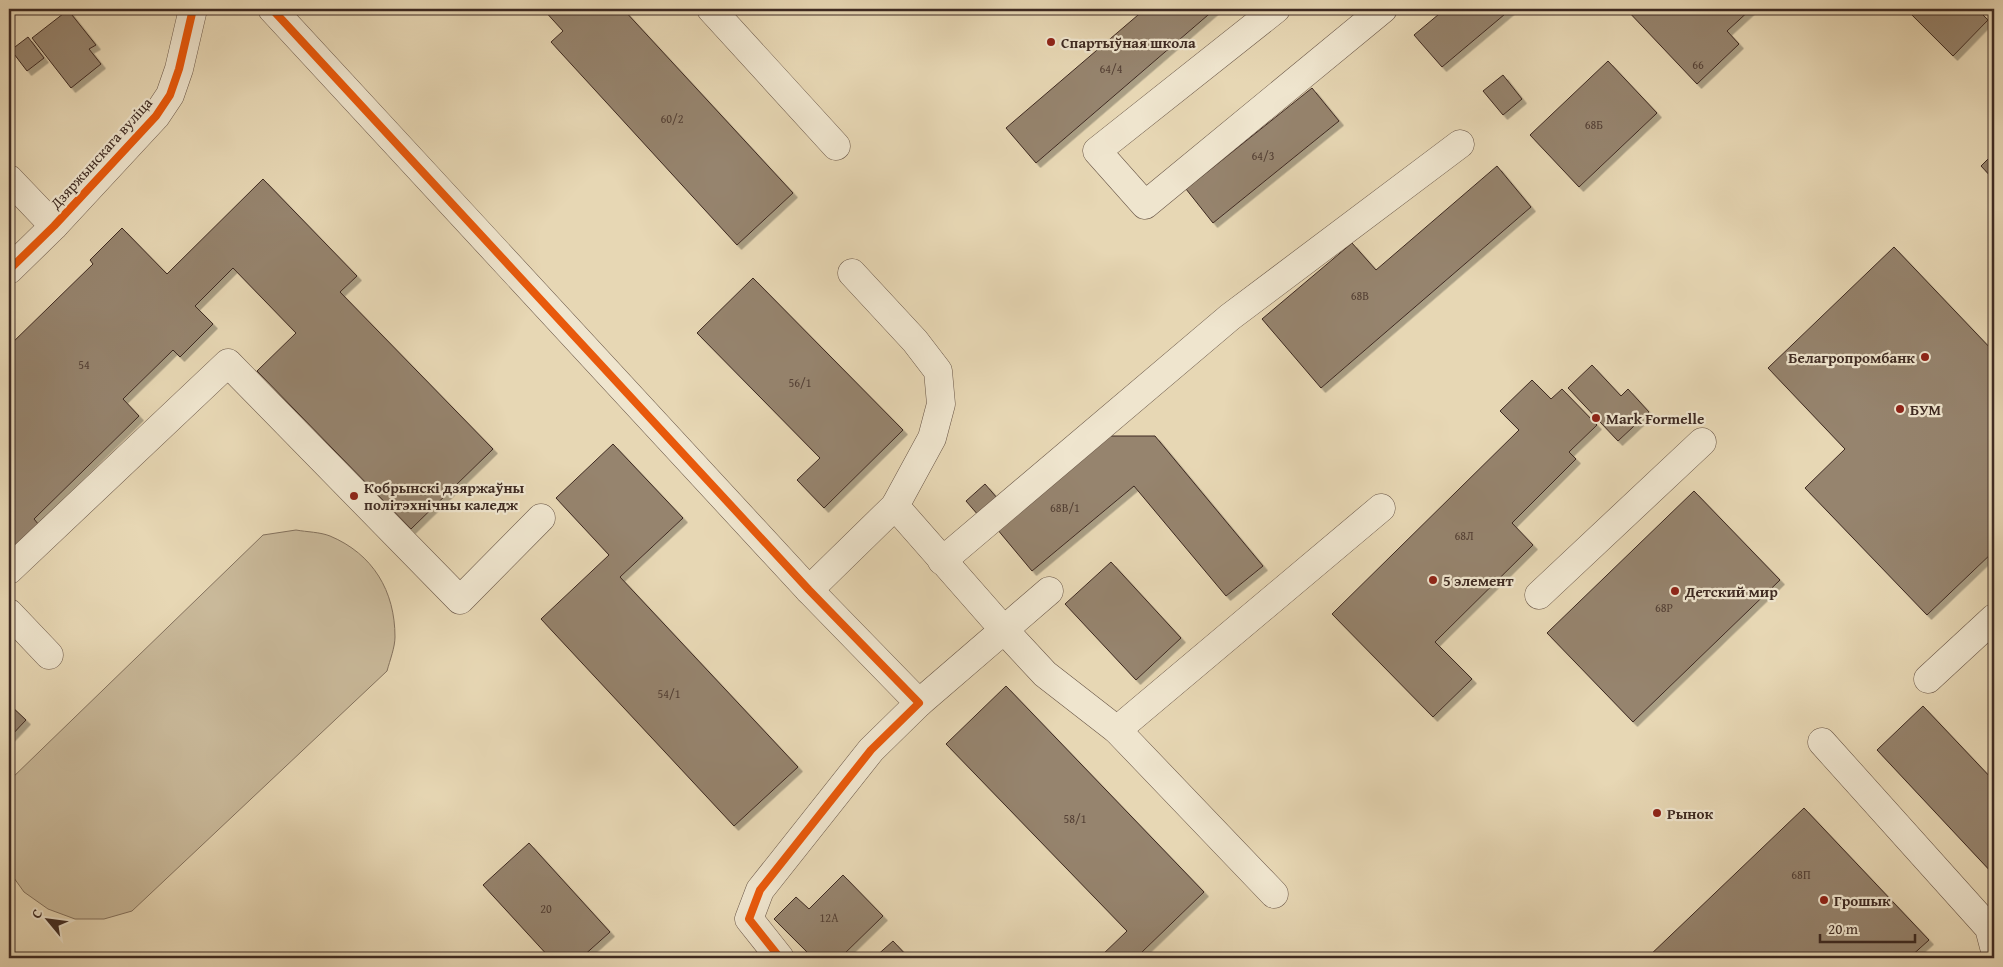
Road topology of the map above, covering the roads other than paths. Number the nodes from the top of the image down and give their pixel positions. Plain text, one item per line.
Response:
1 (193, 9) edge
2 (272, 9) edge
3 (711, 9) edge
4 (1276, 9) edge
5 (1383, 9) edge
6 (1460, 144) dead end
7 (836, 146) dead end
8 (9, 180) edge
9 (54, 226) junction
10 (9, 270) edge
11 (852, 273) dead end
12 (1702, 442) dead end
13 (895, 506) junction
14 (1381, 508) dead end
15 (541, 518) dead end
16 (942, 561) junction
17 (9, 570) edge
18 (809, 590) junction
19 (1049, 591) dead end
20 (1539, 595) dead end
21 (9, 613) edge
22 (1994, 618) edge
23 (1004, 630) junction
24 (49, 655) dead end
25 (1928, 679) dead end
26 (919, 703) junction
27 (1117, 730) junction
28 (1822, 742) dead end
29 (1274, 894) dead end
30 (1994, 947) edge
31 (780, 958) edge

1 - 9 street, Дзяржынскага вуліца
2 - 18 street
3 - 7 street
4 - 5 street
6 - 16 street
8 - 9 street
9 - 10 street, Дзяржынскага вуліца
11 - 13 street
12 - 20 street
13 - 16 street
13 - 18 street
14 - 27 street
15 - 17 street
16 - 23 street
18 - 26 street
19 - 23 street
21 - 24 street
22 - 25 street
23 - 26 street
23 - 27 street
26 - 31 street
27 - 29 street
28 - 30 street

